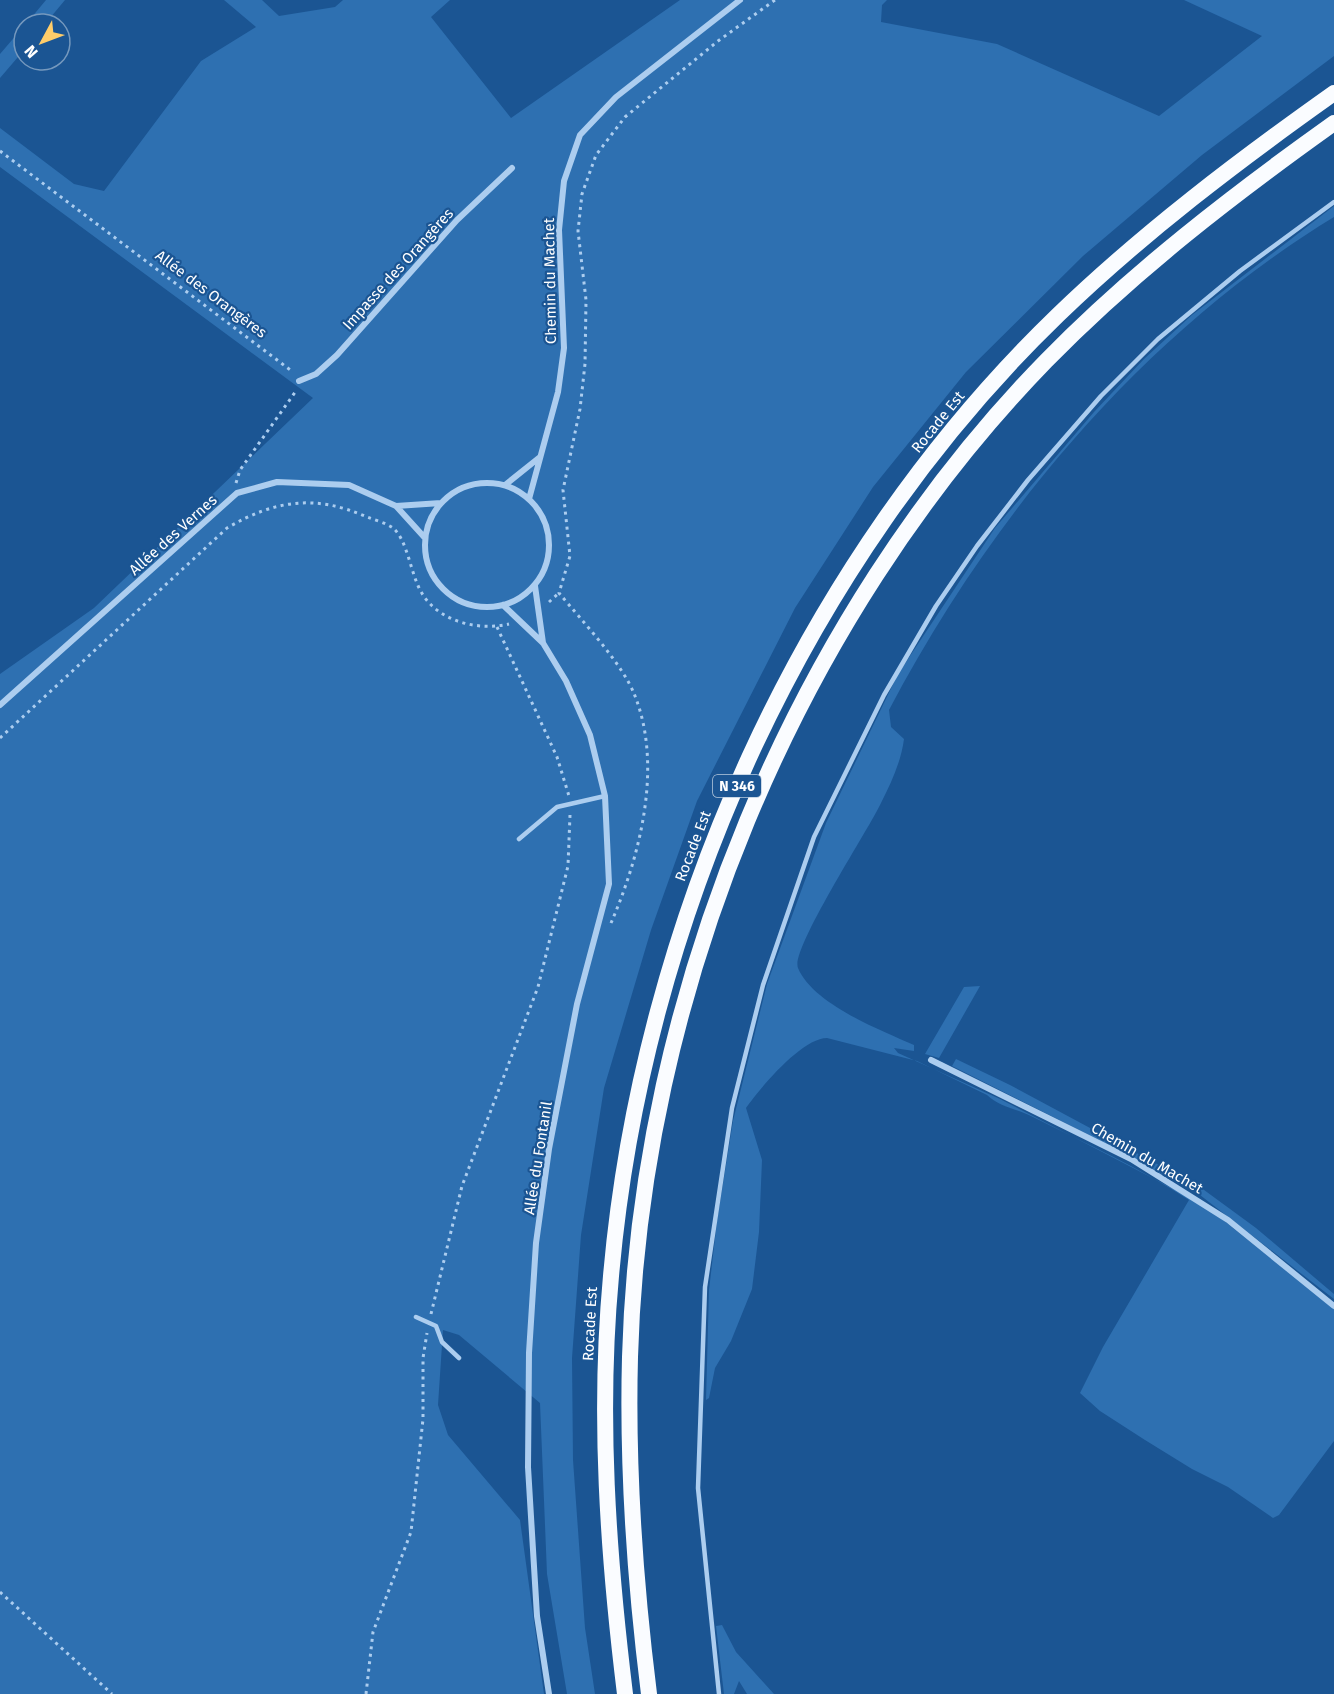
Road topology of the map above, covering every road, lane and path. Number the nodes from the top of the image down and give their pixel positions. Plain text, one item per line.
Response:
1 (740, 0) edge
2 (775, 0) edge
3 (1334, 93) edge
4 (1334, 123) edge
5 (0, 151) edge
6 (512, 168) dead end
7 (1334, 202) edge
8 (299, 381) junction
9 (541, 456) junction
10 (505, 485) junction
11 (237, 494) junction
12 (529, 499) junction
13 (441, 503) junction
14 (396, 506) junction
15 (425, 538) junction
16 (535, 585) junction
17 (559, 593) junction
18 (503, 605) junction
19 (540, 608) junction
20 (518, 620) junction
21 (497, 627) junction
22 (543, 643) junction
23 (0, 705) edge
24 (0, 738) edge
25 (605, 796) junction
26 (570, 803) junction
27 (519, 839) dead end
28 (591, 947) junction
29 (931, 1060) dead end
30 (1334, 1306) edge
31 (416, 1317) dead end
32 (429, 1322) junction
33 (459, 1358) dead end
34 (0, 1592) edge
35 (112, 1694) edge
36 (366, 1694) edge
37 (549, 1694) edge
38 (625, 1694) edge
39 (649, 1694) edge
40 (719, 1694) edge

1 - 9 street, Chemin du Machet
2 - 17 path
3 - 38 highway, Rocade Est / N 346
4 - 39 highway, N 346
5 - 8 path, Allée des Orangères
6 - 8 street, Impasse des Orangères
7 - 40 lane
8 - 11 path
9 - 10 street
9 - 12 street, Chemin du Machet
10 - 12 street
10 - 13 street
11 - 14 street, Allée des Vernes
11 - 23 street, Allée des Vernes
12 - 16 street
13 - 14 street, Allée des Vernes
13 - 15 street
14 - 15 street, Allée des Vernes
15 - 18 street
16 - 18 street
16 - 19 street, Allée du Fontanil
17 - 19 path
17 - 28 path
18 - 20 street, Allée du Fontanil
19 - 22 street, Allée du Fontanil
20 - 21 path
20 - 22 street, Allée du Fontanil
21 - 24 path
21 - 26 path
22 - 25 street, Allée du Fontanil
25 - 26 lane
25 - 28 street, Allée du Fontanil
26 - 27 lane
26 - 32 path
28 - 37 street, Allée du Fontanil
29 - 30 street, Chemin du Machet
31 - 32 lane
32 - 33 lane
32 - 36 path
34 - 35 path

